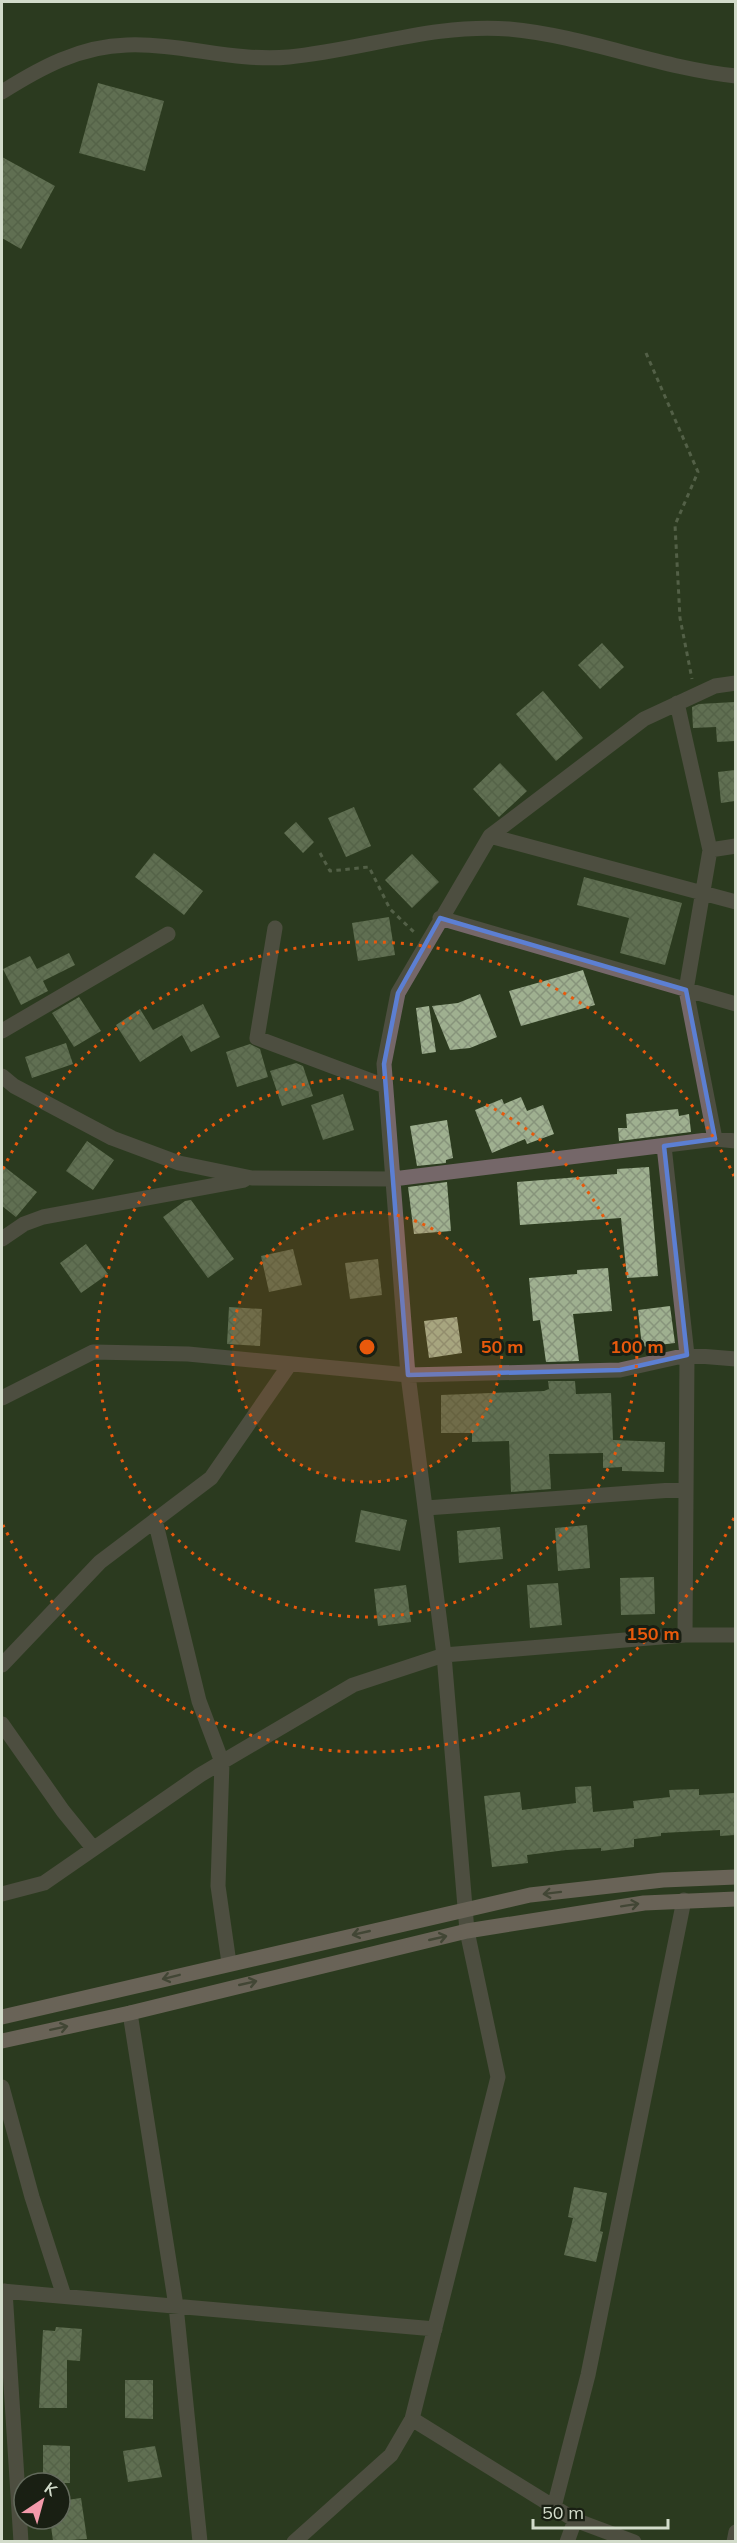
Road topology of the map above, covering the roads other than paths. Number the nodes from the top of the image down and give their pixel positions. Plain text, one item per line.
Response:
1 (735, 76) edge
2 (2, 92) edge
3 (735, 683) edge
4 (677, 704) junction
5 (490, 836) junction
6 (735, 846) edge
7 (710, 850) junction
8 (701, 891) junction
9 (735, 902) edge
10 (440, 918) junction
11 (275, 928) dead end
12 (168, 934) dead end
13 (686, 990) junction
14 (735, 1004) edge
15 (2, 1031) edge
16 (2, 1076) edge
17 (385, 1086) junction
18 (715, 1139) junction
19 (735, 1141) edge
20 (664, 1146) junction
21 (252, 1178) junction
22 (393, 1179) junction
23 (2, 1239) edge
24 (687, 1355) junction
25 (735, 1359) edge
26 (290, 1364) junction
27 (408, 1375) junction
28 (2, 1398) edge
29 (686, 1489) junction
30 (426, 1508) junction
31 (155, 1520) junction
32 (685, 1635) junction
33 (735, 1635) edge
34 (444, 1655) junction
35 (2, 1665) edge
36 (2, 1724) edge
37 (222, 1762) junction
38 (93, 1848) junction
39 (735, 1877) edge
40 (2, 1894) edge
41 (735, 1899) edge
42 (684, 1900) junction
43 (465, 1910) junction
44 (466, 1931) junction
45 (229, 1963) junction
46 (130, 2013) junction
47 (2, 2018) edge
48 (2, 2041) edge
49 (2, 2086) edge
50 (3, 2291) edge
51 (64, 2296) junction
52 (176, 2306) junction
53 (435, 2329) junction
54 (412, 2419) junction
55 (554, 2507) junction
56 (574, 2520) junction
57 (735, 2532) edge
58 (21, 2541) edge
59 (200, 2541) edge
60 (294, 2541) edge
61 (567, 2541) edge
62 (634, 2541) edge
63 (734, 2541) edge

1 - 2 street
3 - 4 street
4 - 5 street
4 - 7 street
5 - 8 street
5 - 10 street
6 - 7 street
7 - 8 street
8 - 9 street
8 - 13 street
10 - 13 street
10 - 17 street
11 - 17 street
12 - 15 street
13 - 14 street
13 - 18 street
16 - 21 street
17 - 22 street
18 - 19 street
18 - 20 street
20 - 22 street
20 - 24 street
21 - 22 street
21 - 23 street
22 - 27 street
24 - 25 street
24 - 27 street
24 - 29 street
26 - 27 street
26 - 28 street
26 - 31 street
27 - 30 street
29 - 30 street
29 - 32 street
30 - 34 street
31 - 35 street
31 - 37 street
32 - 33 street
32 - 34 street
34 - 37 street
34 - 43 street
36 - 38 street
37 - 38 street
37 - 45 street
38 - 40 street
39 -> 43 main road
41 - 42 main road
44 -> 42 main road
42 - 55 street
43 - 44 street
43 -> 45 main road
46 -> 44 main road
44 - 53 street
45 -> 47 main road
48 -> 46 main road
46 - 52 street
49 - 51 street
50 - 51 street
50 - 58 street
51 - 52 street
52 - 53 street
52 - 59 street
53 - 54 street
54 - 55 street
54 - 60 street
55 - 56 street
56 - 61 street
56 - 62 street
57 - 63 street

